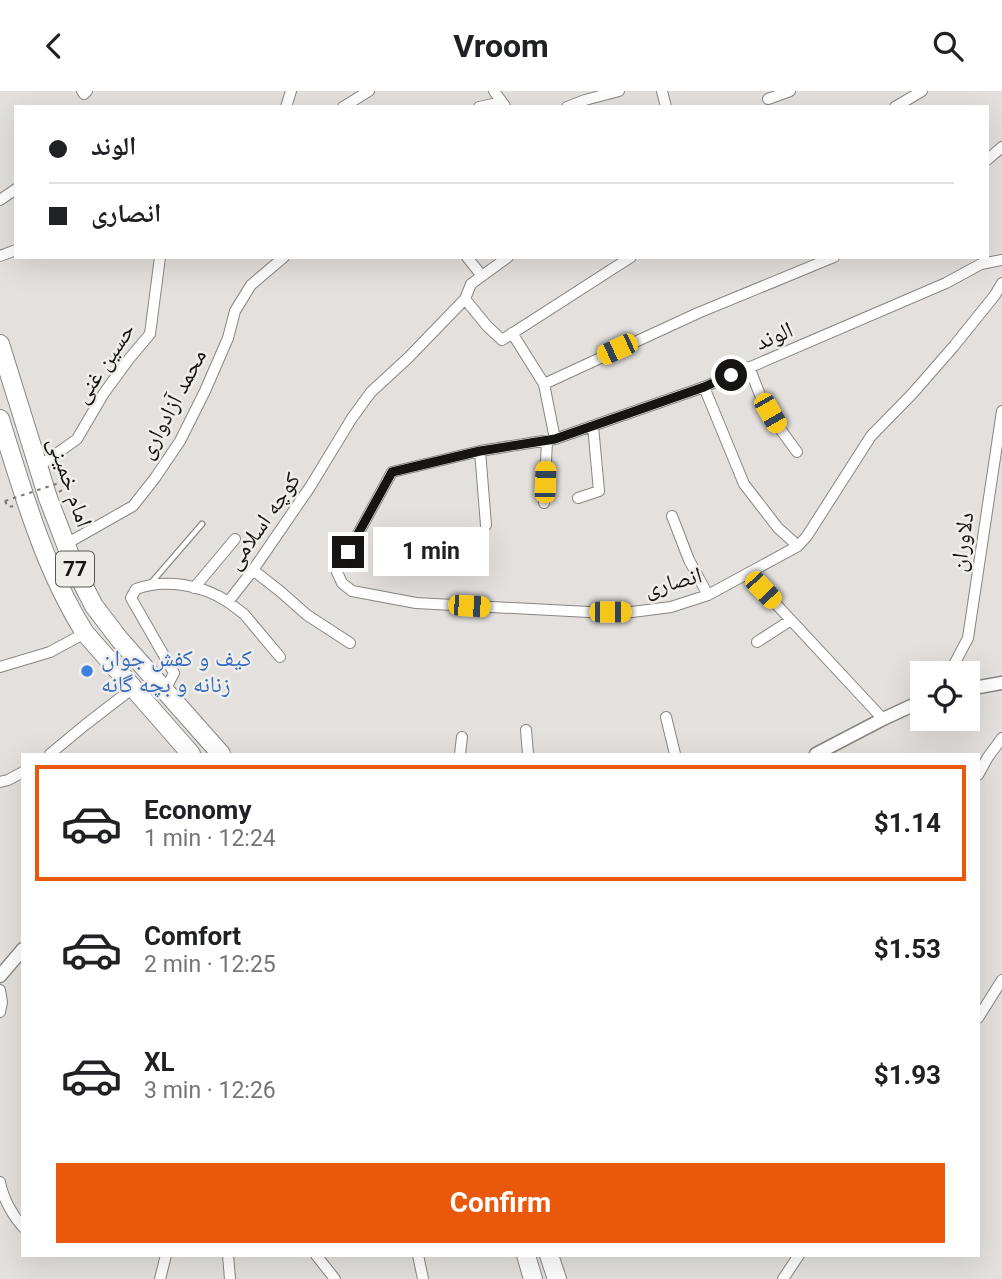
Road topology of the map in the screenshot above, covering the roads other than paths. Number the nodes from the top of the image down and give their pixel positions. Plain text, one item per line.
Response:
1 (369, 91) edge
2 (494, 91) edge
3 (619, 91) edge
4 (790, 91) edge
5 (922, 91) edge
6 (768, 99) edge
7 (504, 104) edge
8 (345, 105) edge
9 (573, 105) edge
10 (898, 105) edge
11 (160, 259) edge
12 (282, 259) edge
13 (469, 259) edge
14 (505, 259) edge
15 (628, 259) edge
16 (829, 259) edge
17 (1002, 260) edge
18 (482, 276) junction
19 (1002, 283) edge
20 (465, 299) junction
21 (512, 333) junction
22 (0, 344) edge
23 (750, 367) junction
24 (544, 384) junction
25 (704, 387) junction
26 (1002, 411) edge
27 (0, 419) edge
28 (593, 426) junction
29 (551, 440) junction
30 (480, 451) junction
31 (797, 452) dead end
32 (38, 467) junction
33 (392, 472) joint
34 (578, 498) dead end
35 (544, 503) dead end
36 (672, 516) dead end
37 (202, 524) dead end
38 (485, 525) dead end
39 (235, 539) dead end
40 (65, 544) junction
41 (798, 547) junction
42 (253, 570) junction
43 (748, 574) junction
44 (150, 583) junction
45 (194, 588) junction
46 (708, 595) junction
47 (229, 602) junction
48 (792, 620) junction
49 (85, 633) junction
50 (757, 642) dead end
51 (350, 643) dead end
52 (280, 657) dead end
53 (956, 661) edge
54 (0, 667) edge
55 (1002, 684) edge
56 (980, 687) edge
57 (133, 688) junction
58 (165, 690) junction
59 (910, 707) edge
60 (666, 717) dead end
61 (883, 719) junction
62 (526, 730) dead end
63 (462, 737) dead end
64 (1002, 738) edge
65 (51, 753) edge
66 (190, 753) edge
67 (220, 753) edge
68 (460, 753) edge
69 (528, 753) edge
70 (675, 753) edge
71 (818, 753) edge
72 (980, 771) edge
73 (21, 773) edge
74 (0, 782) edge
75 (21, 951) edge
76 (0, 975) edge
77 (1002, 980) edge
78 (0, 990) edge
79 (0, 1013) edge
80 (980, 1015) edge
81 (0, 1182) edge
82 (21, 1225) edge
83 (166, 1257) edge
84 (228, 1257) edge
85 (318, 1257) edge
86 (418, 1257) edge
87 (527, 1257) edge
88 (550, 1257) edge
89 (798, 1257) edge
90 (160, 1279) edge
91 (230, 1279) edge
92 (335, 1279) edge
93 (423, 1279) edge
94 (533, 1279) edge
95 (557, 1279) edge
96 (783, 1279) edge

1 - 8 street
2 - 7 street
3 - 9 street
4 - 6 street
5 - 10 street
11 - 32 street, حسین غنی
12 - 40 street, محمد آزادواری
13 - 18 street
14 - 18 street, کوچه اسلامی
15 - 21 street
16 - 24 street
17 - 23 street, الوند
18 - 20 street, کوچه اسلامی
19 - 41 street, انصاری
20 - 21 street
20 - 42 street, کوچه اسلامی
21 - 24 street
22 - 32 highway, امام خمینی / 77
23 - 25 street, الوند
23 - 31 street
24 - 29 street
25 - 28 street, الوند
25 - 41 street
26 - 53 street, دلاوران
27 - 49 highway, امام خمینی / 77
28 - 29 street, الوند
28 - 34 street
29 - 30 street, الوند
29 - 35 street
30 - 33 street, الوند
30 - 38 street
32 - 40 highway, امام خمینی / 77
33 - 46 street, انصاری
36 - 46 street
37 - 44 lane
39 - 45 street
40 - 58 highway, امام خمینی / 77
41 - 43 street, انصاری
42 - 47 street, کوچه اسلامی
42 - 51 street
43 - 46 street, انصاری
43 - 48 street
44 - 45 street, کوچه اسلامی
44 - 58 street
45 - 47 street, کوچه اسلامی
47 - 52 street
48 - 50 street
48 - 61 street
49 - 54 street
49 - 57 highway, امام خمینی / 77
55 - 56 main road
57 - 65 street
57 - 66 highway, امام خمینی / 77
58 - 67 highway, امام خمینی / 77
59 - 61 main road
60 - 70 street
61 - 71 main road
62 - 69 street
63 - 68 street
64 - 72 street
73 - 74 street
75 - 76 main road
77 - 80 street
78 - 79 street
81 - 82 street
83 - 90 street
84 - 91 street
85 - 92 street
86 - 93 street
87 - 94 highway
88 - 95 highway
89 - 96 street

